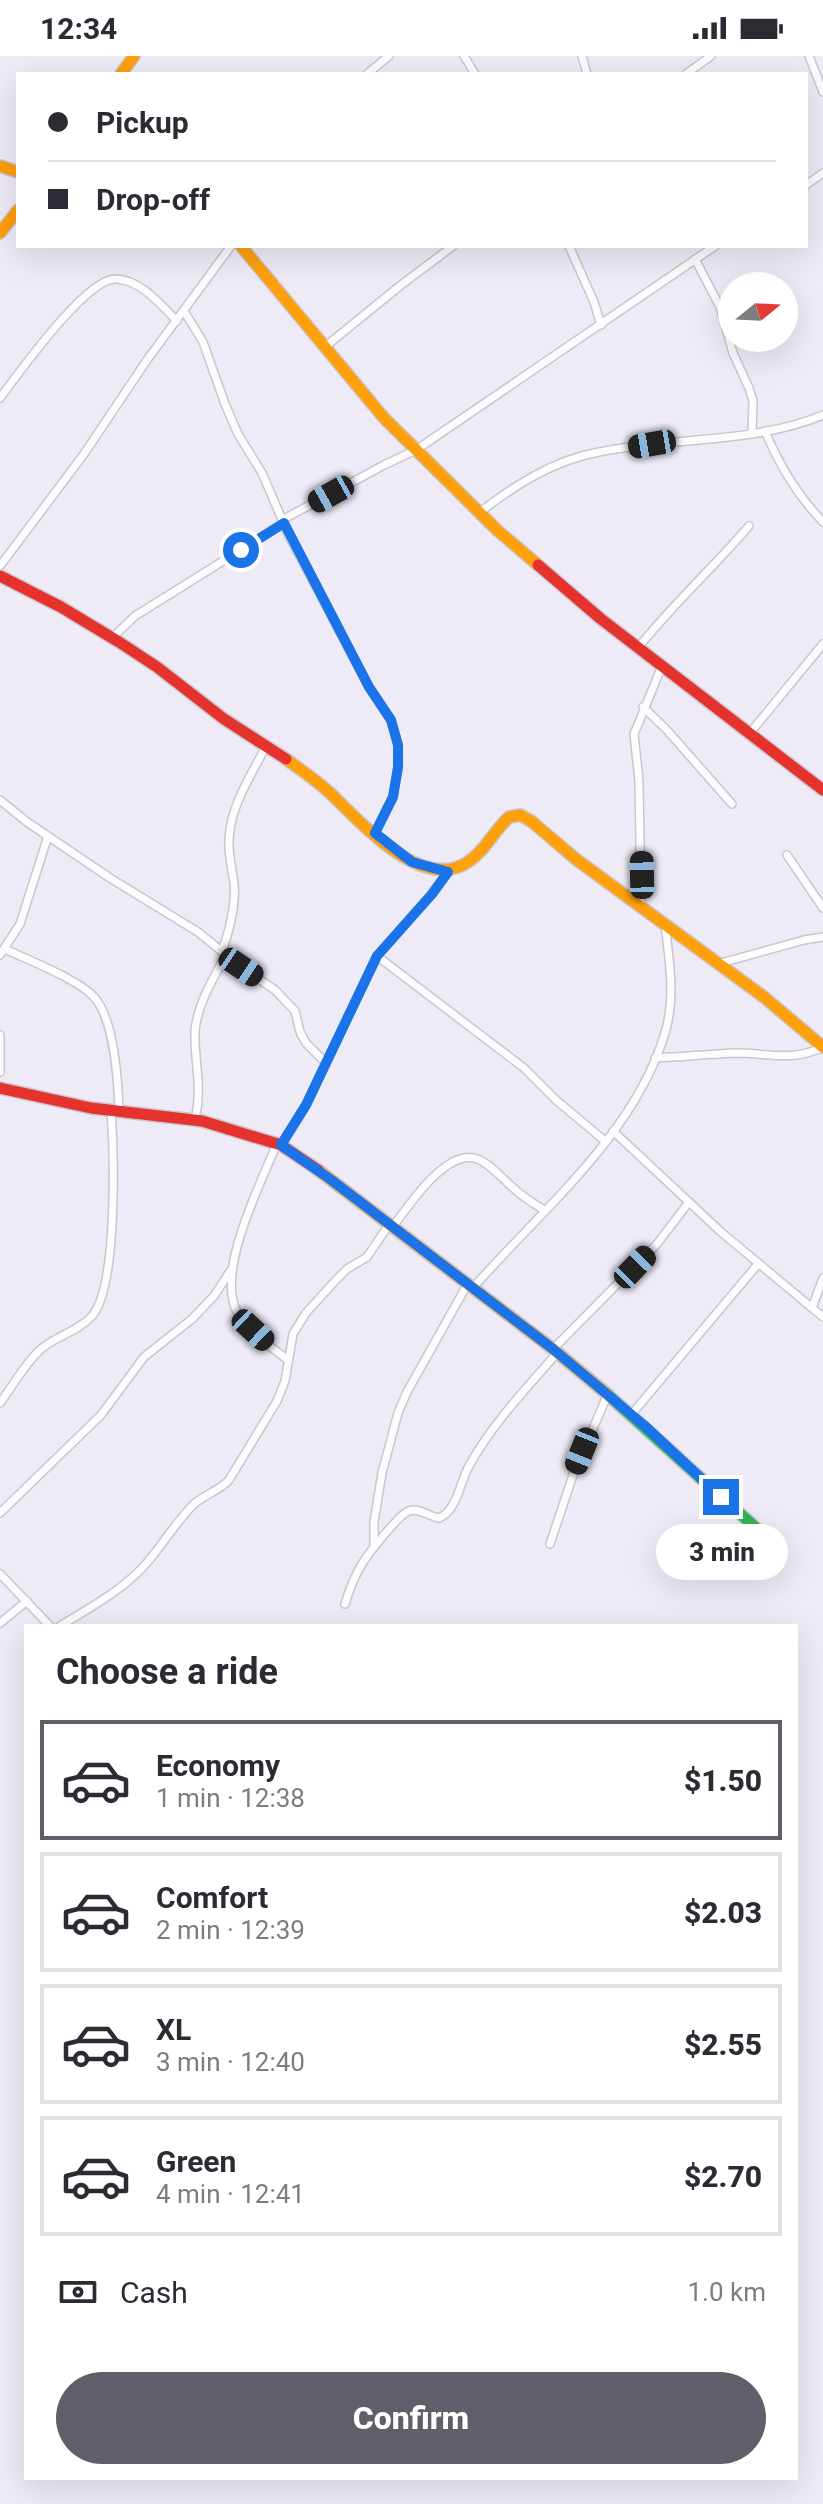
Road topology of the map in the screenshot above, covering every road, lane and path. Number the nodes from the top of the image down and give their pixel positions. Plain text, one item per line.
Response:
1 (389, 56) edge
2 (711, 56) edge
3 (809, 56) edge
4 (369, 72) edge
5 (689, 72) edge
6 (823, 92) edge
7 (16, 213) edge
8 (0, 233) edge
9 (230, 248) edge
10 (243, 248) edge
11 (450, 248) edge
12 (570, 248) edge
13 (712, 248) edge
14 (695, 259) junction
15 (184, 311) junction
16 (177, 321) junction
17 (601, 325) junction
18 (326, 346) junction
19 (0, 398) edge
20 (823, 415) edge
21 (765, 431) junction
22 (752, 433) junction
23 (416, 450) junction
24 (479, 513) junction
25 (283, 522) junction
26 (823, 522) edge
27 (749, 526) dead end
28 (0, 566) edge
29 (0, 576) edge
30 (111, 639) junction
31 (823, 644) edge
32 (638, 648) junction
33 (662, 666) junction
34 (643, 707) junction
35 (750, 733) junction
36 (266, 746) junction
37 (820, 782) edge
38 (0, 800) edge
39 (732, 804) dead end
40 (375, 833) junction
41 (48, 836) junction
42 (787, 855) dead end
43 (448, 872) junction
44 (641, 906) junction
45 (823, 908) edge
46 (665, 924) junction
47 (823, 937) edge
48 (3, 952) edge
49 (224, 953) junction
50 (377, 956) junction
51 (721, 963) junction
52 (0, 1035) edge
53 (823, 1047) edge
54 (655, 1058) junction
55 (326, 1063) junction
56 (0, 1072) edge
57 (0, 1088) edge
58 (115, 1110) junction
59 (195, 1120) junction
60 (613, 1131) junction
61 (605, 1141) junction
62 (279, 1144) junction
63 (689, 1202) junction
64 (544, 1210) junction
65 (390, 1227) junction
66 (758, 1264) junction
67 (231, 1270) junction
68 (823, 1278) edge
69 (470, 1287) junction
70 (812, 1308) junction
71 (823, 1317) edge
72 (555, 1351) junction
73 (288, 1360) junction
74 (607, 1396) junction
75 (0, 1403) edge
76 (631, 1416) junction
77 (0, 1513) edge
78 (765, 1536) dead end
79 (550, 1544) dead end
80 (374, 1545) junction
81 (0, 1574) edge
82 (27, 1601) junction
83 (345, 1604) dead end
84 (0, 1623) edge
85 (48, 1624) edge
86 (63, 1624) edge

1 - 4 street
2 - 5 street
3 - 6 street
7 - 8 street
9 - 15 street
10 - 18 street
11 - 18 street
12 - 17 street
13 - 14 street
14 - 17 street
14 - 22 street
15 - 16 street
15 - 25 street
16 - 19 street
16 - 28 street
17 - 23 street
18 - 23 street
20 - 21 street
21 - 22 street
21 - 26 street
22 - 24 street
23 - 24 street
23 - 25 street
24 - 32 street
25 - 30 street
25 - 40 street
27 - 32 street
29 - 30 street
30 - 36 street
31 - 35 street
32 - 33 street
33 - 34 street
33 - 35 street
34 - 39 street
34 - 44 street
35 - 37 street
36 - 40 street
36 - 49 street
38 - 41 street
40 - 43 street
41 - 48 street
41 - 49 street
42 - 45 street
43 - 44 street
43 - 50 street
44 - 46 street
46 - 51 street
46 - 54 street
47 - 51 street
48 - 58 street
49 - 55 street
49 - 59 street
50 - 55 street
50 - 61 street
51 - 53 street
52 - 56 street
53 - 54 street
54 - 60 street
55 - 62 street
57 - 58 street
58 - 59 street
58 - 75 street
59 - 62 street
60 - 61 street
60 - 63 street
61 - 64 street
62 - 65 street
62 - 67 street
63 - 66 street
63 - 72 street
64 - 65 street
64 - 69 street
65 - 69 street
65 - 73 street
66 - 70 street
66 - 76 street
67 - 73 street
67 - 77 street
68 - 70 street
69 - 72 street
69 - 80 street
70 - 71 street
72 - 74 street
72 - 80 street
73 - 86 street
74 - 76 street
74 - 79 street
76 - 78 street
80 - 83 street
81 - 82 street
82 - 84 street
82 - 85 street

